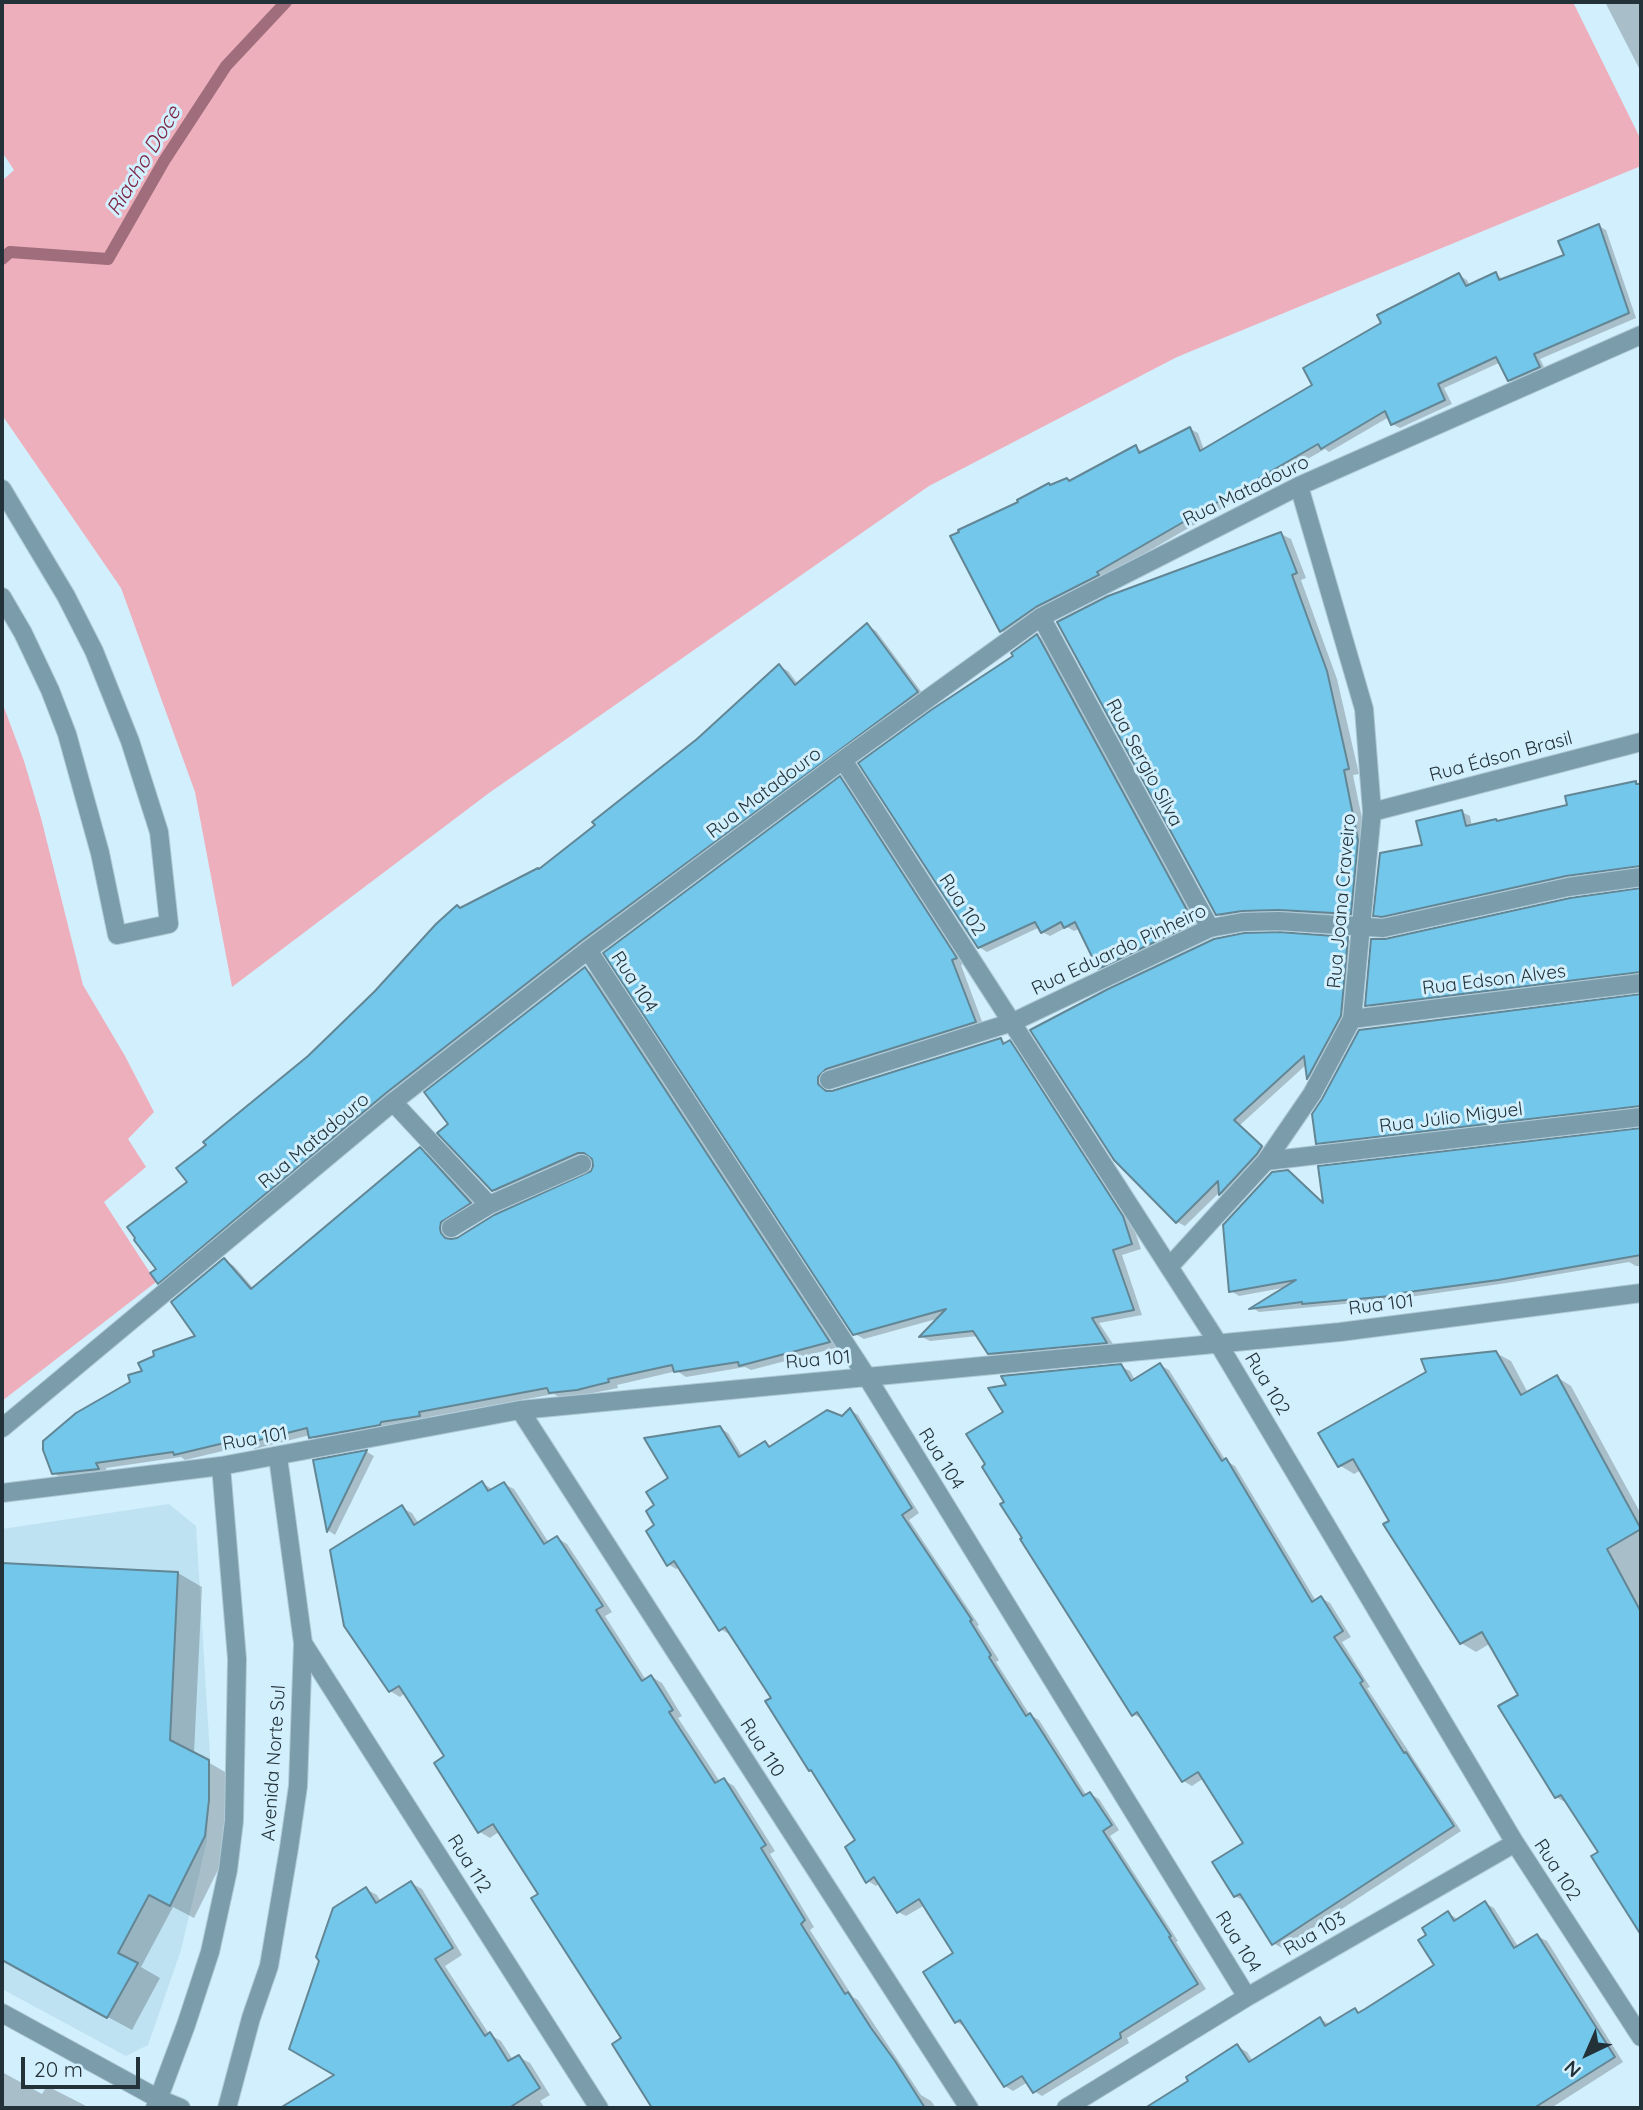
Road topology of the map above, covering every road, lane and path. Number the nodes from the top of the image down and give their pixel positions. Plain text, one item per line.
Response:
1 (1641, 335) edge
2 (1299, 486) junction
3 (2, 489) edge
4 (2, 597) edge
5 (1041, 617) junction
6 (1641, 742) edge
7 (843, 760) junction
8 (1372, 812) junction
9 (1641, 877) edge
10 (1360, 927) junction
11 (1210, 928) junction
12 (588, 950) junction
13 (1641, 983) edge
14 (1352, 1019) junction
15 (1013, 1023) junction
16 (829, 1080) dead end
17 (393, 1102) junction
18 (1641, 1117) edge
19 (1266, 1161) junction
20 (582, 1164) dead end
21 (489, 1205) junction
22 (452, 1228) dead end
23 (1169, 1267) junction
24 (1641, 1293) edge
25 (1218, 1343) junction
26 (867, 1377) junction
27 (520, 1410) junction
28 (2, 1428) edge
29 (278, 1457) junction
30 (221, 1466) junction
31 (2, 1493) edge
32 (303, 1643) junction
33 (1515, 1843) junction
34 (1247, 1997) junction
35 (2, 2013) edge
36 (1641, 2037) edge
37 (157, 2104) edge
38 (181, 2108) edge
39 (227, 2108) edge
40 (599, 2108) edge
41 (969, 2108) edge
42 (1066, 2108) edge

1 - 2 street, Rua Matadouro
2 - 5 street, Rua Matadouro
2 - 8 street, Rua Joana Craveiro
3 - 4 street
5 - 7 street, Rua Matadouro
5 - 11 street, Rua Sergio Silva
6 - 8 street, Rua Édson Brasil
7 - 12 street, Rua Matadouro
7 - 15 street, Rua 102
8 - 10 street, Rua Joana Craveiro
9 - 10 street, Rua Eduardo Pinheiro
10 - 11 street, Rua Eduardo Pinheiro
10 - 14 street, Rua Joana Craveiro
11 - 15 street, Rua Eduardo Pinheiro
12 - 17 street, Rua Matadouro
12 - 26 street, Rua 104
13 - 14 street, Rua Edson Alves
14 - 19 street, Rua Joana Craveiro
15 - 16 street, Rua Eduardo Pinheiro
15 - 23 street, Rua 102
17 - 21 street
17 - 28 street, Rua Matadouro
18 - 19 street, Rua Júlio Miguel
19 - 23 street, Rua Joana Craveiro
20 - 21 street
21 - 22 street
23 - 25 street, Rua 102
24 - 25 street, Rua 101
25 - 26 street, Rua 101
25 - 33 street, Rua 102
26 - 27 street, Rua 101
26 - 34 street, Rua 104
27 - 29 street, Rua 101
27 - 41 street, Rua 110
29 - 30 street, Rua 101
29 - 32 street, Avenida Norte Sul
30 - 31 street, Rua 101
30 - 37 street, Avenida Norte Sul
32 - 39 street, Avenida Norte Sul
32 - 40 street, Rua 112
33 - 34 street, Rua 103
33 - 36 street, Rua 102
34 - 42 street, Rua 103
35 - 37 street
37 - 38 street

